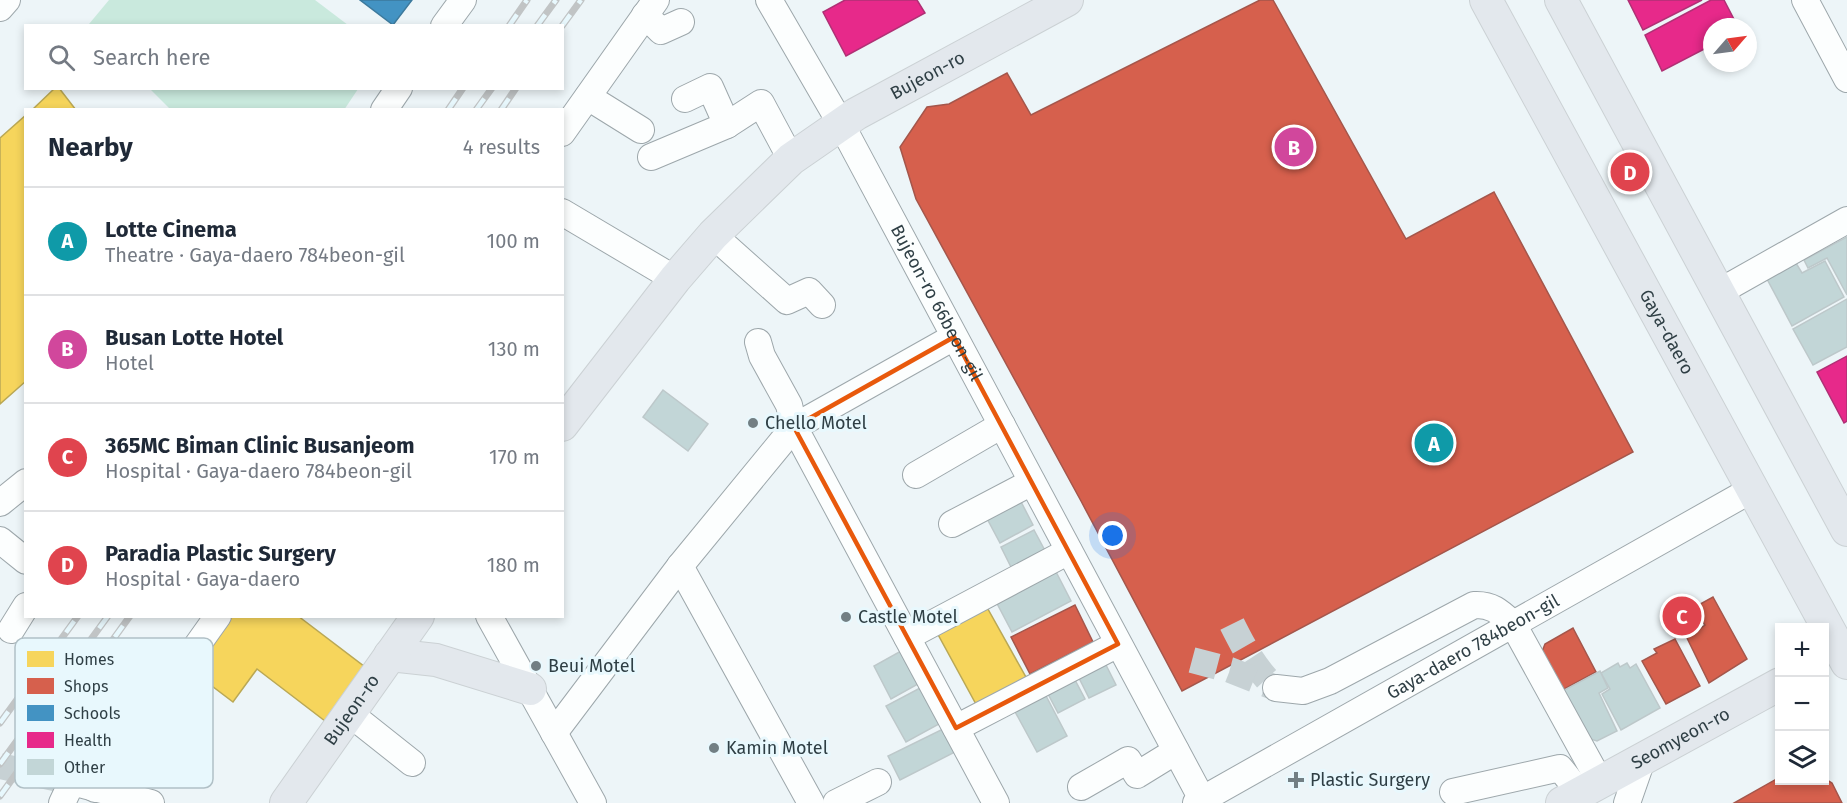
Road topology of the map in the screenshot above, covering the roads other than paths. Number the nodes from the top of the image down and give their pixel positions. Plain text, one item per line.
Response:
1 (7, 0) edge
2 (463, 0) edge
3 (769, 0) edge
4 (1067, 0) edge
5 (1486, 0) edge
6 (1561, 0) edge
7 (1805, 0) edge
8 (0, 8) edge
9 (651, 8) edge
10 (681, 22) dead end
11 (445, 24) edge
12 (1847, 79) edge
13 (398, 90) edge
14 (588, 97) junction
15 (685, 99) dead end
16 (385, 108) edge
17 (840, 124) junction
18 (727, 125) junction
19 (564, 130) edge
20 (641, 130) dead end
21 (651, 157) dead end
22 (791, 159) junction
23 (564, 213) edge
24 (1847, 220) edge
25 (713, 235) junction
26 (675, 279) junction
27 (1719, 292) junction
28 (822, 305) dead end
29 (954, 337) junction
30 (758, 342) dead end
31 (564, 422) edge
32 (1002, 426) junction
33 (794, 427) junction
34 (916, 475) dead end
35 (1032, 482) junction
36 (24, 484) edge
37 (1751, 490) junction
38 (0, 503) edge
39 (952, 524) dead end
40 (1847, 530) edge
41 (0, 540) edge
42 (1069, 551) junction
43 (24, 559) edge
44 (680, 566) junction
45 (24, 609) edge
46 (216, 618) edge
47 (416, 618) edge
48 (490, 618) edge
49 (1513, 624) junction
50 (11, 630) dead end
51 (200, 638) edge
52 (911, 644) junction
53 (1118, 644) junction
54 (390, 655) junction
55 (1837, 658) edge
56 (1775, 686) edge
57 (1276, 688) tunnel mouth
58 (530, 689) junction
59 (349, 713) junction
60 (956, 728) junction
61 (554, 733) junction
62 (1176, 751) junction
63 (1642, 760) junction
64 (412, 763) dead end
65 (879, 782) dead end
66 (1081, 787) dead end
67 (76, 791) tunnel mouth
68 (1453, 792) dead end
69 (1581, 793) edge
70 (1200, 802) edge
71 (151, 803) edge
72 (286, 803) edge
73 (593, 803) edge
74 (811, 803) edge
75 (836, 803) edge
76 (996, 803) edge
77 (1627, 803) edge

1 - 8 street
2 - 11 street
3 - 17 street, Bujeon-ro 66beon-gil
4 - 17 main road, Bujeon-ro
5 - 37 main road, Gaya-daero
6 - 27 main road
7 - 12 street
9 - 10 street
9 - 14 street
13 - 16 street
14 - 19 street
14 - 20 street
15 - 18 street
17 - 22 main road, Bujeon-ro
17 - 29 street, Bujeon-ro 66beon-gil
18 - 21 street
18 - 22 street
22 - 25 main road, Bujeon-ro
23 - 26 street
24 - 27 street
25 - 26 main road, Bujeon-ro
25 - 28 street
26 - 31 main road, Bujeon-ro
27 - 40 main road
29 - 32 street, Bujeon-ro 66beon-gil
29 - 33 street
30 - 33 street
32 - 34 street
32 - 35 street, Bujeon-ro 66beon-gil
33 - 44 street
33 - 52 street
35 - 39 street
35 - 42 street, Bujeon-ro 66beon-gil
36 - 38 street
37 - 49 street, Gaya-daero 784beon-gil
37 - 55 main road, Gaya-daero
41 - 43 street
42 - 52 street
42 - 53 street, Bujeon-ro 66beon-gil
44 - 61 street
44 - 74 street
45 - 50 street
46 - 51 street
47 - 54 main road, Bujeon-ro
48 - 58 street
49 - 57 street
49 - 69 street
49 - 70 street, Gaya-daero 784beon-gil
52 - 60 street
53 - 60 street
53 - 62 street, Bujeon-ro 66beon-gil
54 - 58 main road
54 - 59 main road, Bujeon-ro
56 - 63 main road, Seomyeon-ro
58 - 61 street
59 - 64 street
59 - 72 main road, Bujeon-ro
60 - 76 street
61 - 73 street
62 - 66 street
62 - 70 street, Bujeon-ro 66beon-gil
63 - 69 main road, Seomyeon-ro
63 - 77 street
65 - 75 street
67 - 71 street
68 - 69 street

